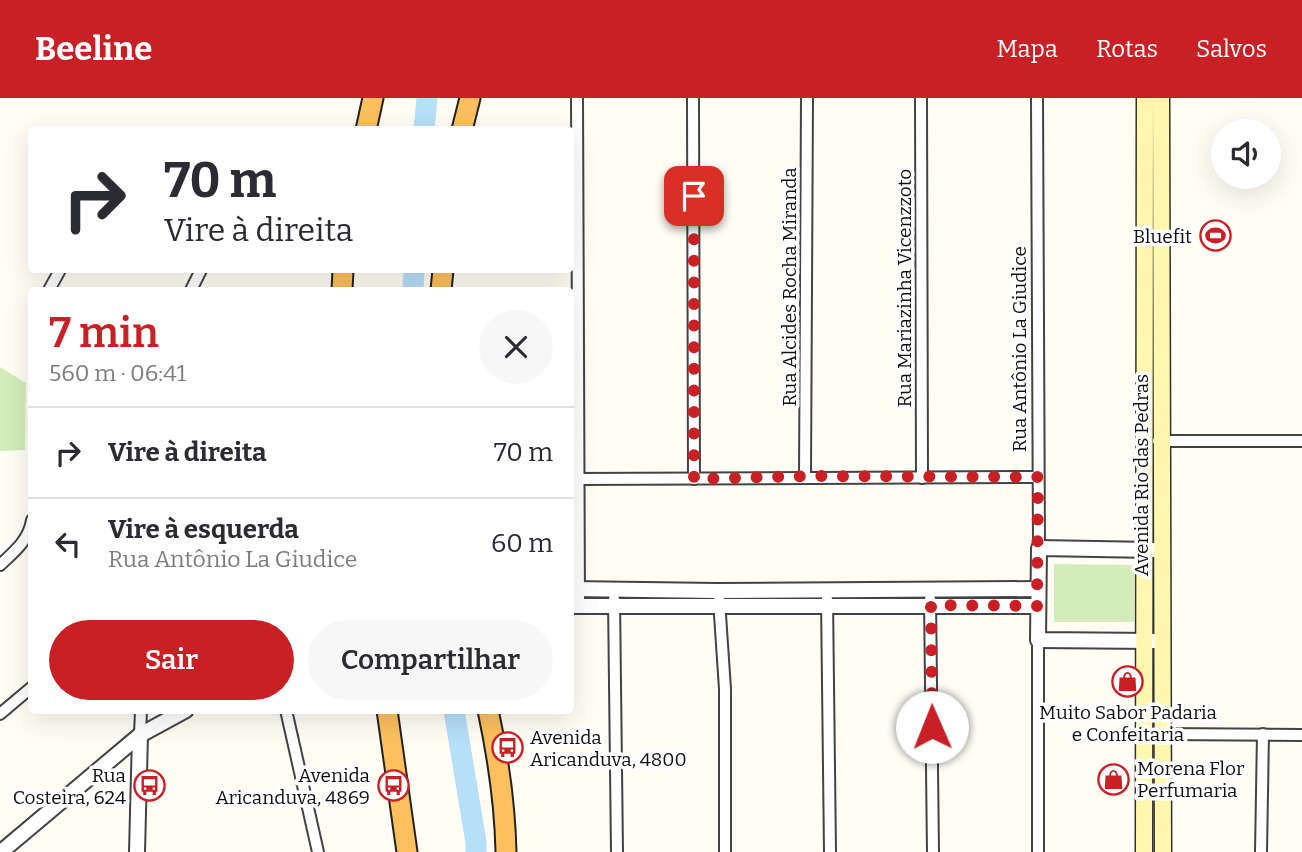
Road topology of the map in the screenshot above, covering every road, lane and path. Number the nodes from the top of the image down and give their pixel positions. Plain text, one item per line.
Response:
1 (373, 98) edge
2 (470, 98) edge
3 (577, 98) edge
4 (693, 98) edge
5 (807, 98) edge
6 (921, 98) edge
7 (1037, 98) edge
8 (1145, 98) edge
9 (1161, 98) edge
10 (367, 126) edge
11 (463, 126) edge
12 (1162, 441) junction
13 (1302, 441) edge
14 (1145, 442) junction
15 (805, 476) junction
16 (1038, 477) junction
17 (922, 478) junction
18 (578, 479) junction
19 (694, 479) junction
20 (28, 532) edge
21 (1039, 548) junction
22 (1145, 550) junction
23 (1162, 551) junction
24 (0, 565) edge
25 (575, 589) edge
26 (826, 589) junction
27 (930, 589) junction
28 (1038, 589) junction
29 (614, 597) junction
30 (718, 598) junction
31 (931, 605) junction
32 (575, 606) edge
33 (828, 606) junction
34 (1037, 606) junction
35 (1038, 640) junction
36 (1146, 641) junction
37 (1162, 641) junction
38 (28, 690) edge
39 (0, 714) edge
40 (141, 714) edge
41 (179, 714) edge
42 (287, 714) edge
43 (388, 714) edge
44 (489, 714) edge
45 (1162, 734) junction
46 (1263, 734) junction
47 (140, 735) junction
48 (1302, 735) edge
49 (1, 852) edge
50 (137, 852) edge
51 (318, 852) edge
52 (407, 852) edge
53 (506, 852) edge
54 (617, 852) edge
55 (725, 852) edge
56 (830, 852) edge
57 (933, 852) edge
58 (1038, 852) edge
59 (1144, 852) edge
60 (1163, 852) edge
61 (1261, 852) edge

1 - 10 highway
2 - 11 highway
3 - 18 street
4 - 19 street
5 - 15 street, Rua Alcides Rocha Miranda
6 - 17 street, Rua Mariazinha Vicenzzoto
7 - 16 street, Rua Antônio La Giudice
8 - 14 main road, Avenida Rio das Pedras
9 - 12 main road, Avenida Rio das Pedras
12 - 13 street
12 - 14 street
12 - 23 main road, Avenida Rio das Pedras
14 - 22 main road, Avenida Rio das Pedras
15 - 17 street
15 - 19 street
16 - 17 street
16 - 21 street, Rua Antônio La Giudice
18 - 19 street
18 - 25 street
20 - 24 street
21 - 22 street
21 - 28 street, Rua Antônio La Giudice
22 - 23 street
22 - 36 main road, Avenida Rio das Pedras
23 - 37 main road, Avenida Rio das Pedras
25 - 29 street
25 - 32 street
26 - 27 street
26 - 30 street
26 - 33 street
27 - 28 street
27 - 31 street
28 - 34 street, Rua Antônio La Giudice
29 - 30 street
29 - 32 street
29 - 54 street
30 - 33 street
30 - 55 street
31 - 33 street
31 - 34 street
31 - 57 street
33 - 56 street
34 - 35 street, Rua Antônio La Giudice
35 - 36 street
35 - 58 street, Rua Antônio La Giudice
36 - 37 street
36 - 59 main road, Avenida Rio das Pedras
37 - 45 main road, Avenida Rio das Pedras
38 - 39 street
40 - 47 street
41 - 47 street
42 - 51 street
43 - 52 highway
44 - 53 highway
45 - 46 street
45 - 60 main road, Avenida Rio das Pedras
46 - 48 street
46 - 61 street
47 - 49 street
47 - 50 street

